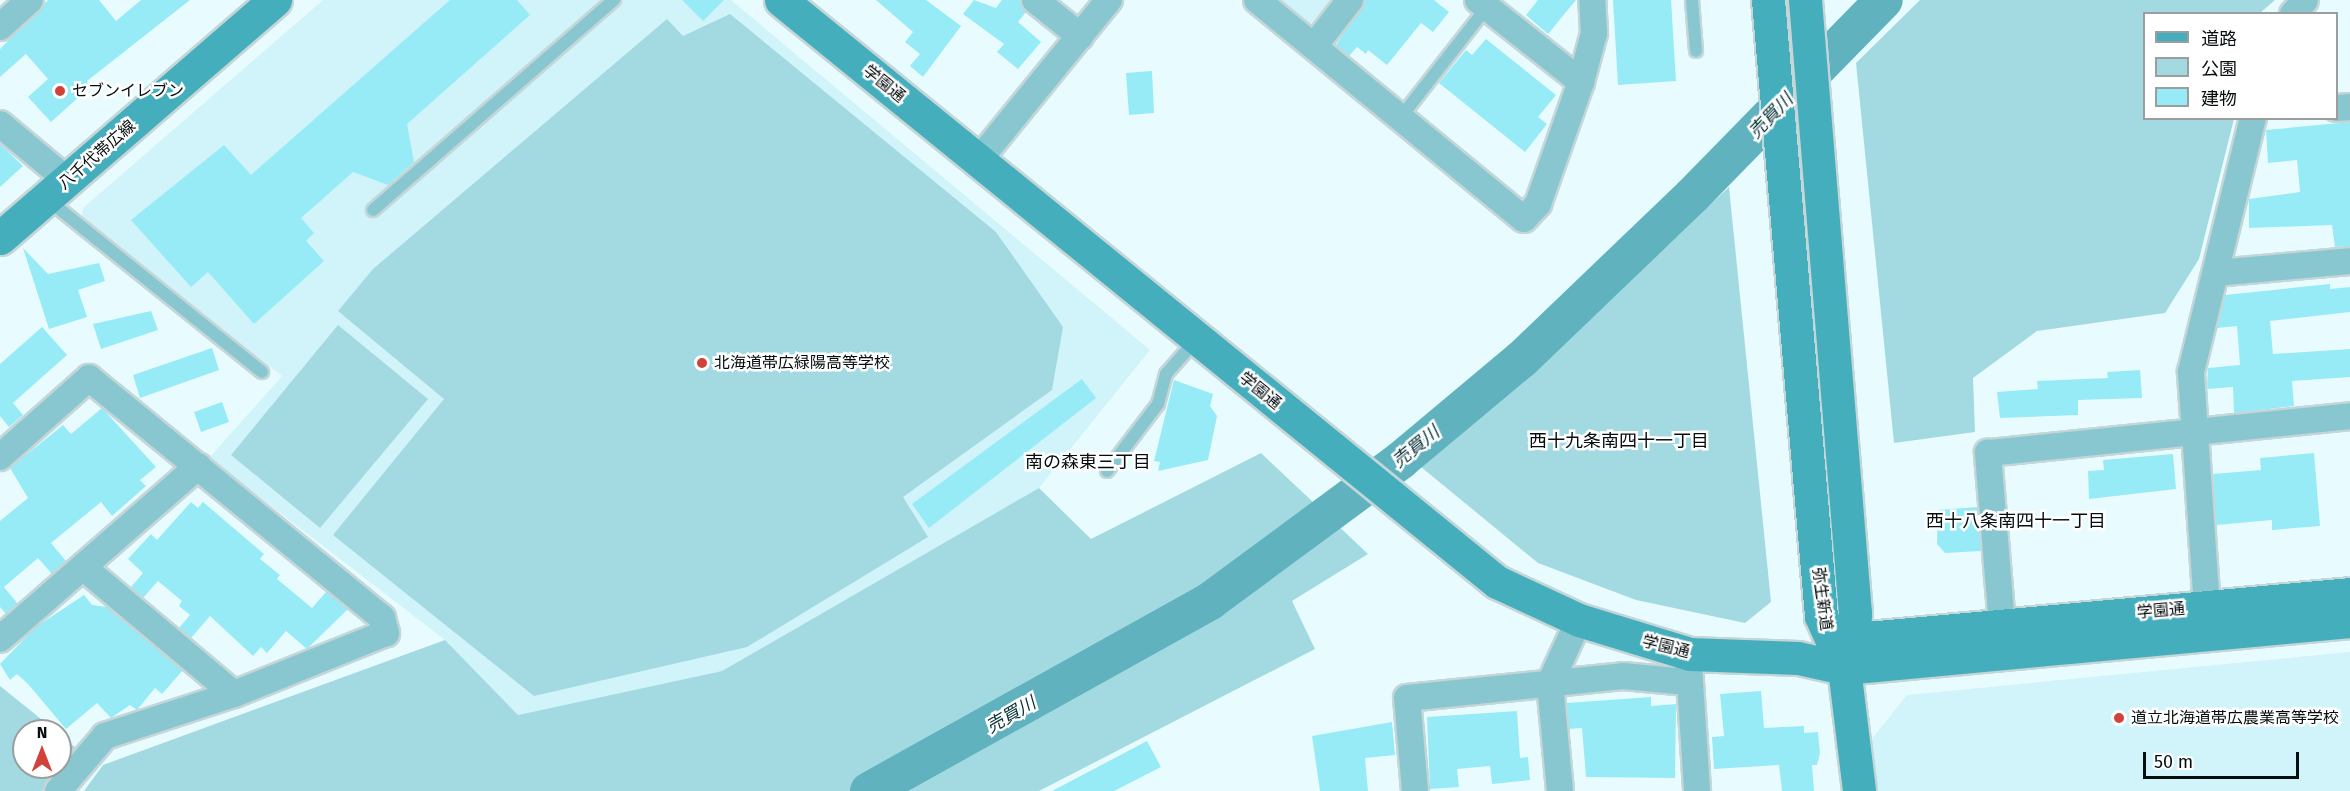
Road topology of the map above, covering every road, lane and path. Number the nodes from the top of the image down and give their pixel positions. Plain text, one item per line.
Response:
1 (30, 0) edge
2 (275, 0) edge
3 (614, 0) edge
4 (781, 0) edge
5 (1035, 0) edge
6 (1109, 0) edge
7 (1257, 0) edge
8 (1350, 0) edge
9 (1592, 0) edge
10 (1692, 0) edge
11 (2305, 0) edge
12 (1805, 3) edge
13 (1482, 4) edge
14 (2295, 12) edge
15 (1770, 13) edge
16 (0, 27) edge
17 (1080, 36) junction
18 (1315, 45) junction
19 (1696, 51) dead end
20 (1581, 82) junction
21 (1401, 117) junction
22 (2253, 120) edge
23 (0, 124) edge
24 (978, 161) junction
25 (57, 189) junction
26 (373, 210) dead end
27 (0, 238) edge
28 (2350, 261) edge
29 (2216, 273) junction
30 (1197, 340) junction
31 (262, 372) dead end
32 (2350, 416) edge
33 (2192, 432) junction
34 (0, 457) edge
35 (198, 466) junction
36 (1107, 471) dead end
37 (83, 567) junction
38 (2350, 594) edge
39 (1579, 620) junction
40 (2208, 621) junction
41 (2350, 621) edge
42 (2002, 626) junction
43 (0, 639) edge
44 (1842, 650) junction
45 (1688, 668) junction
46 (1550, 683) junction
47 (234, 694) junction
48 (58, 791) edge
49 (1415, 791) edge
50 (1560, 791) edge
51 (1697, 791) edge
52 (1859, 791) edge

1 - 16 street
2 - 25 street, 八千代帯広線
3 - 26 lane
4 - 24 street, 学園通
5 - 17 street
6 - 17 street
7 - 18 street
8 - 18 street
9 - 20 street
10 - 19 lane
11 - 14 street
12 - 44 street, 弥生新道
13 - 20 street
13 - 21 lane
15 - 44 street, 弥生新道
17 - 24 street
18 - 21 street
20 - 21 street
22 - 29 street
23 - 25 street
24 - 30 street, 学園通
25 - 27 street, 八千代帯広線
25 - 31 lane
28 - 29 street
29 - 33 street
30 - 36 lane
30 - 39 street, 学園通
32 - 33 street
33 - 40 street
33 - 42 street
34 - 35 street
35 - 37 street
35 - 47 street
37 - 43 street
37 - 47 street
38 - 40 street, 学園通
39 - 45 street, 学園通
39 - 46 street
40 - 41 street, 学園通
40 - 42 street, 学園通
40 - 44 street, 学園通
42 - 44 street, 学園通
44 - 45 street, 学園通
44 - 52 street
45 - 46 street
45 - 51 street
46 - 49 street
46 - 50 street
47 - 48 street

